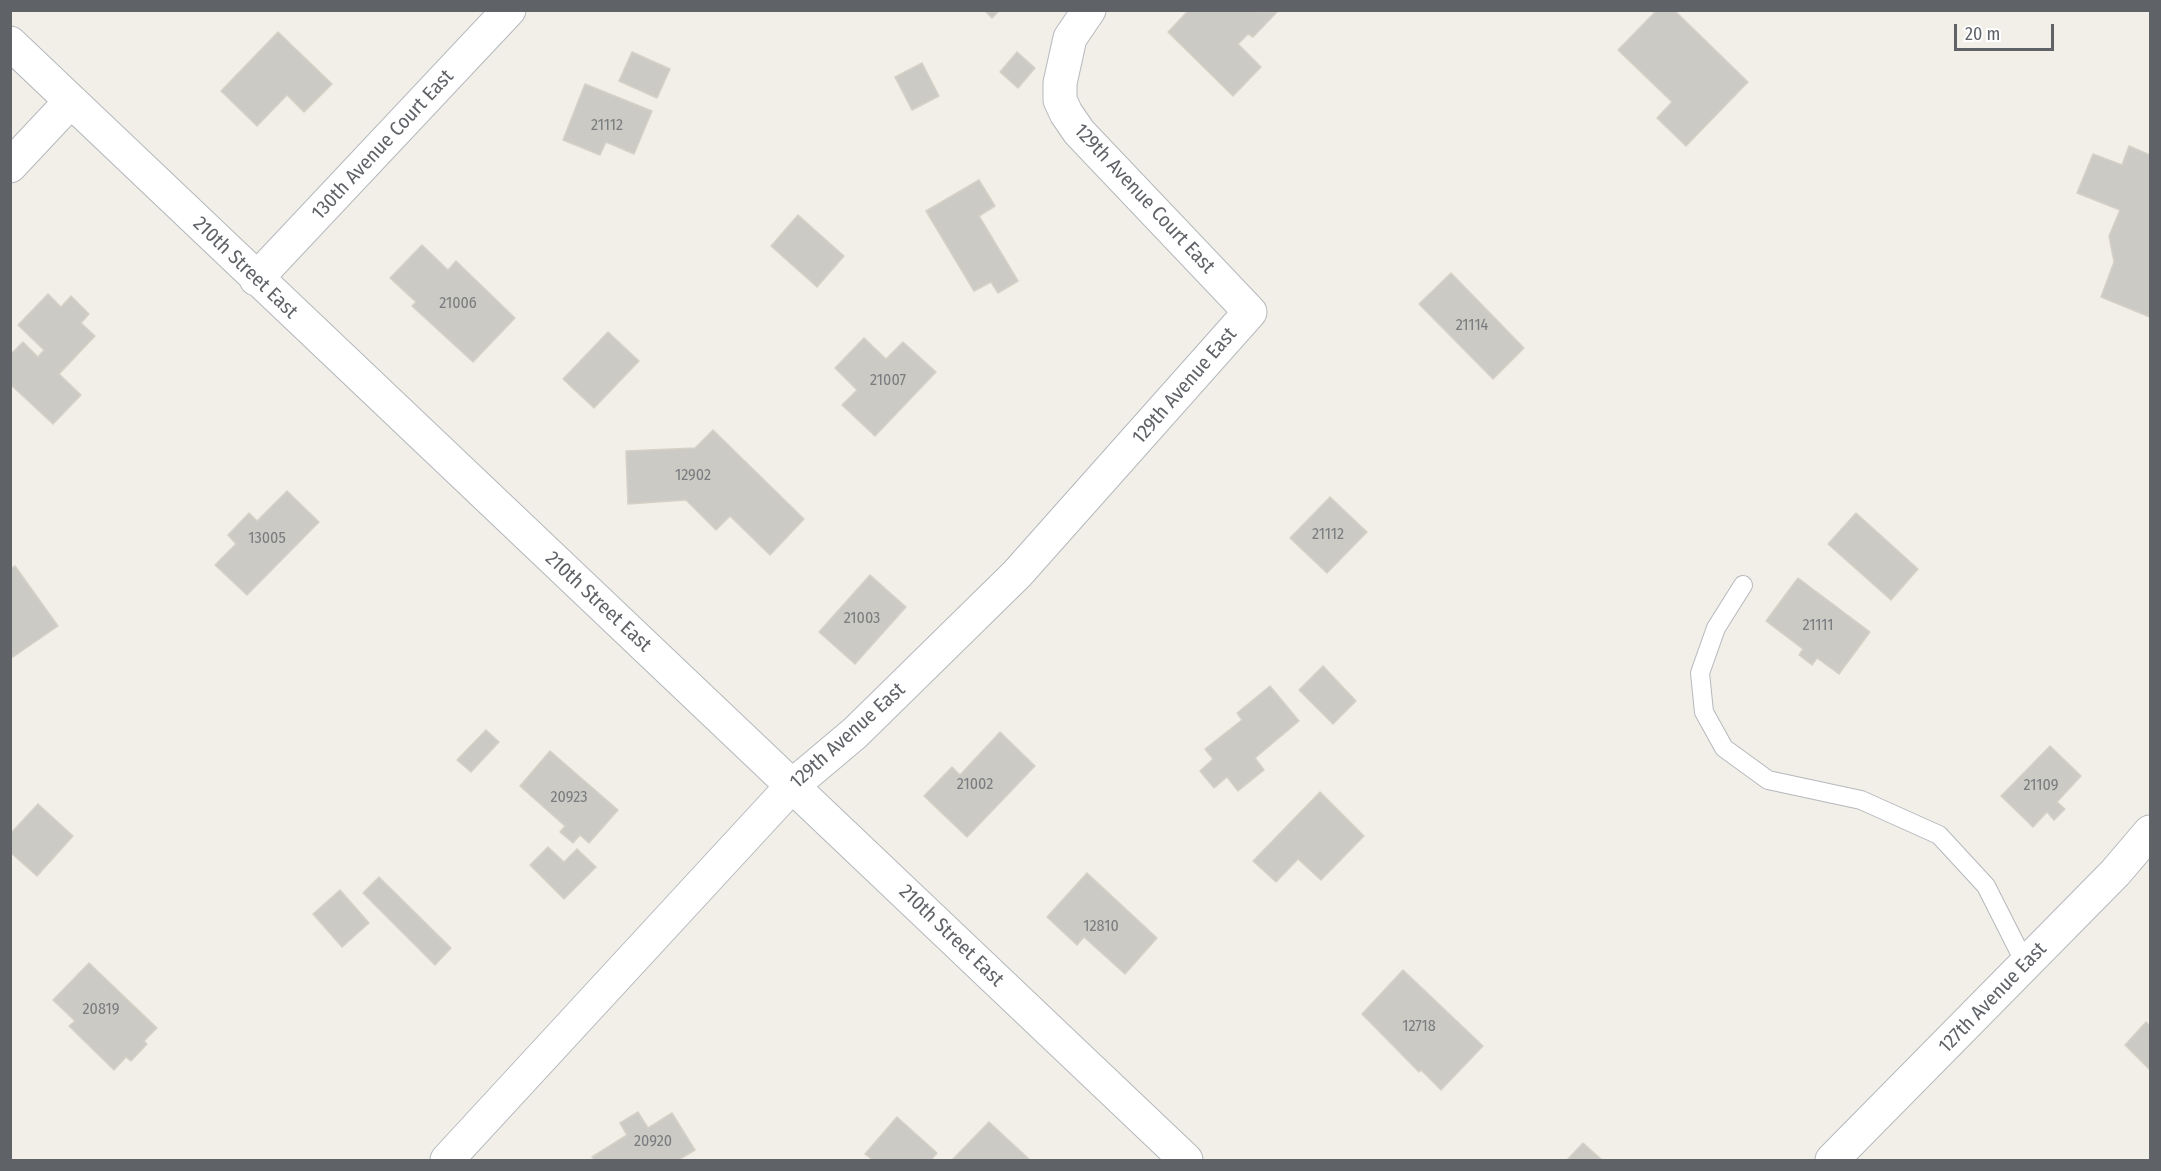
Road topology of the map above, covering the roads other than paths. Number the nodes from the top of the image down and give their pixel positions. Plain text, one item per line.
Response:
1 (510, 10) edge
2 (1089, 10) edge
3 (10, 43) edge
4 (71, 101) junction
5 (10, 166) edge
6 (256, 279) junction
7 (1250, 312) joint
8 (1743, 585) dead end
9 (792, 786) junction
10 (2151, 832) edge
11 (2026, 965) junction
12 (447, 1161) edge
13 (1186, 1161) edge
14 (1832, 1161) edge

1 - 6 street, 130th Avenue Court East
2 - 7 street, 129th Avenue Court East
3 - 4 street, 210th Street East
4 - 5 street
4 - 6 street, 210th Street East
6 - 9 street, 210th Street East
7 - 9 street, 129th Avenue East
8 - 11 lane
9 - 12 street, 129th Avenue East
9 - 13 street, 210th Street East
10 - 11 street, 127th Avenue East
11 - 14 street, 127th Avenue East

